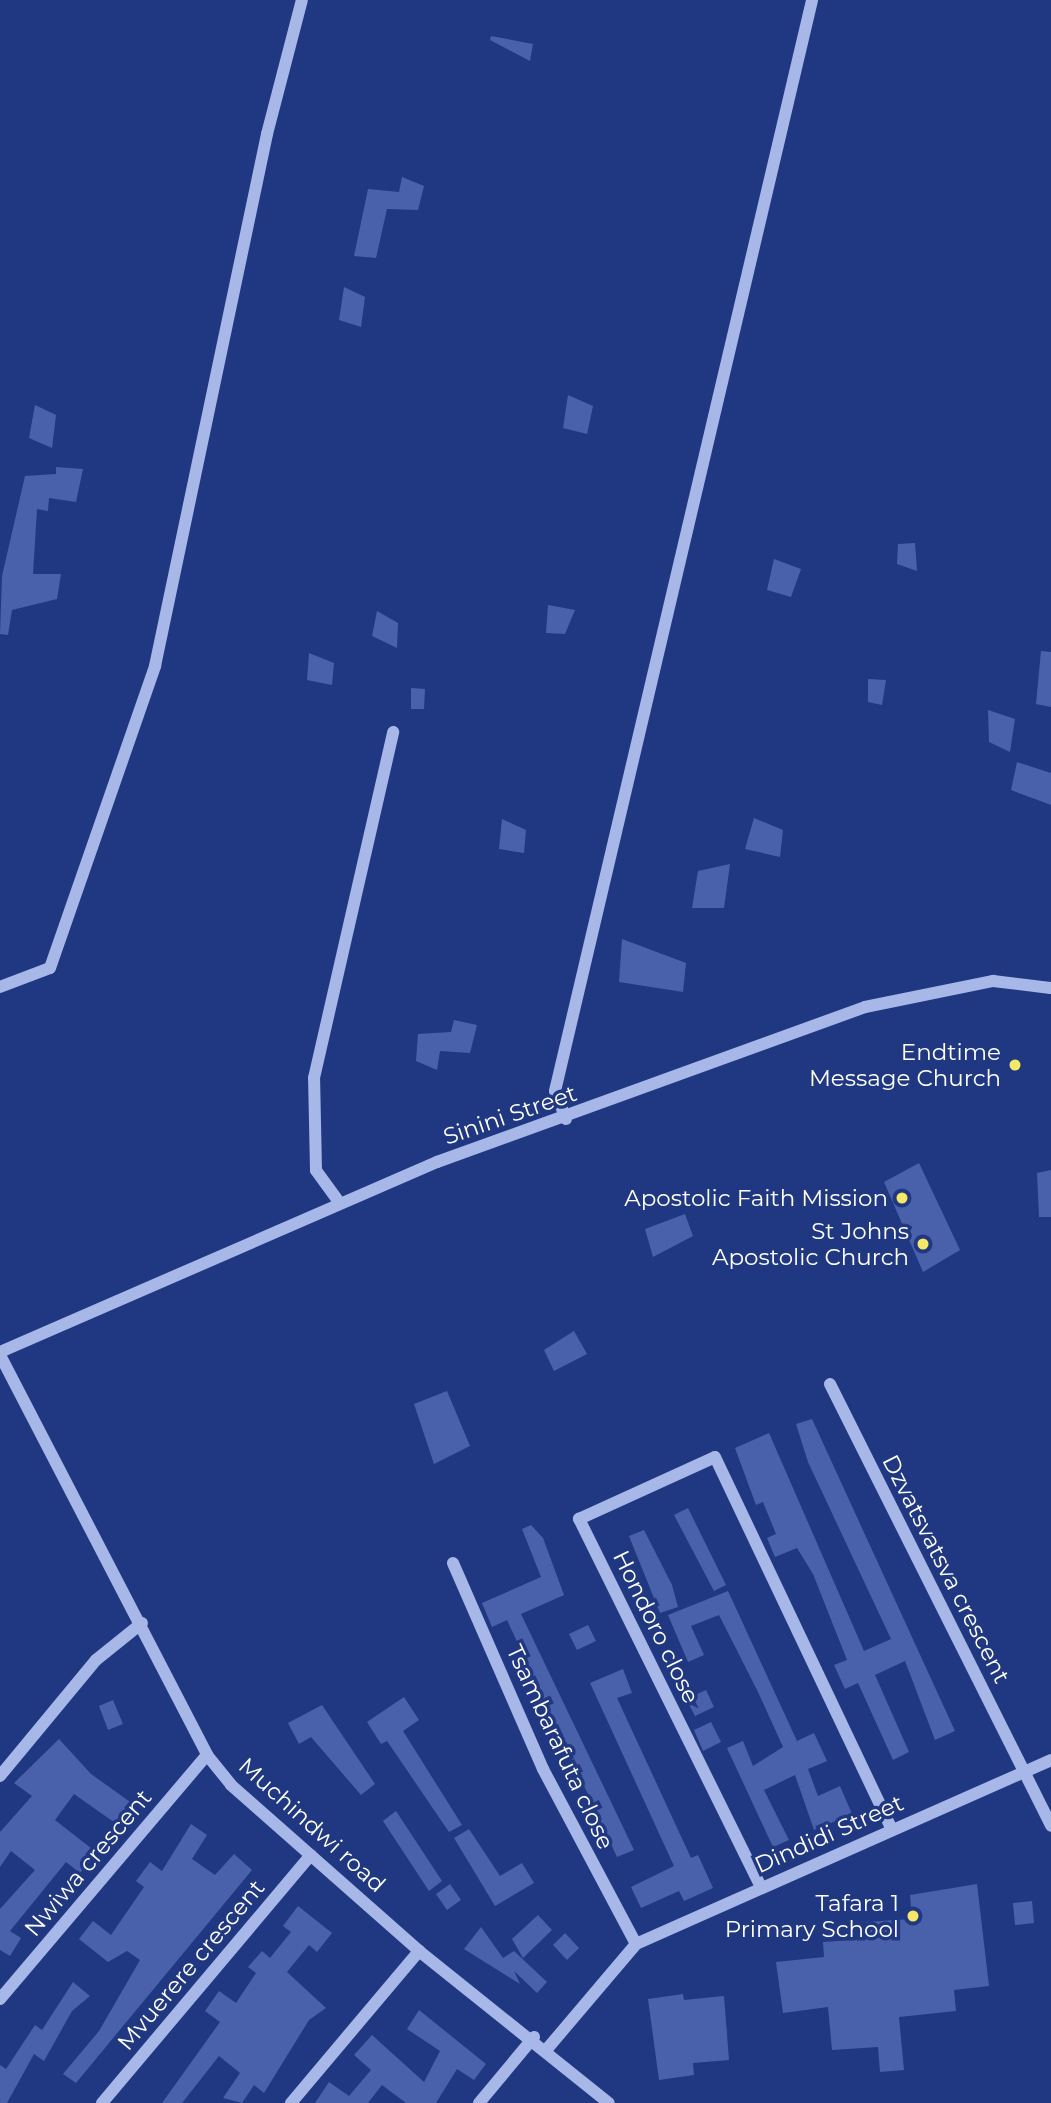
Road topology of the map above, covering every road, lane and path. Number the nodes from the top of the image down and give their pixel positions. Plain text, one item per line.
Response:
1 (302, 0) edge
2 (812, 0) edge
3 (393, 733) dead end
4 (0, 987) edge
5 (1051, 988) edge
6 (566, 1119) junction
7 (339, 1202) junction
8 (0, 1353) edge
9 (830, 1384) dead end
10 (453, 1563) dead end
11 (142, 1623) junction
12 (207, 1755) junction
13 (1051, 1760) edge
14 (1025, 1772) junction
15 (0, 1776) edge
16 (1051, 1826) edge
17 (892, 1830) junction
18 (312, 1855) junction
19 (761, 1887) junction
20 (636, 1944) junction
21 (419, 1951) junction
22 (0, 1999) edge
23 (534, 2037) junction
24 (547, 2049) junction
25 (102, 2103) edge
26 (291, 2103) edge
27 (479, 2103) edge
28 (609, 2103) edge

1 - 4 street
2 - 6 street
3 - 7 street
5 - 6 street, Sinini Street
6 - 7 street, Sinini Street
7 - 8 street, Sinini Street
8 - 11 street, Muchindwi road
9 - 14 street, Dzvatsvatsva crescent
10 - 20 street, Tsambarafuta close
11 - 12 street, Muchindwi road
11 - 15 street
12 - 18 street, Muchindwi road
12 - 22 street, Nwiwa crescent
13 - 14 street, Dindidi Street
14 - 16 street, Dzvatsvatsva crescent
14 - 17 street, Dindidi Street
17 - 19 street, Dindidi Street
17 - 19 street, Hondoro close
18 - 21 street, Muchindwi road
18 - 25 street, Mvuerere crescent
19 - 20 street, Dindidi Street
20 - 24 street, Dindidi Street
21 - 23 street, Muchindwi road
21 - 26 street
23 - 24 street, Muchindwi road
23 - 27 street
24 - 28 street, Muchindwi road

